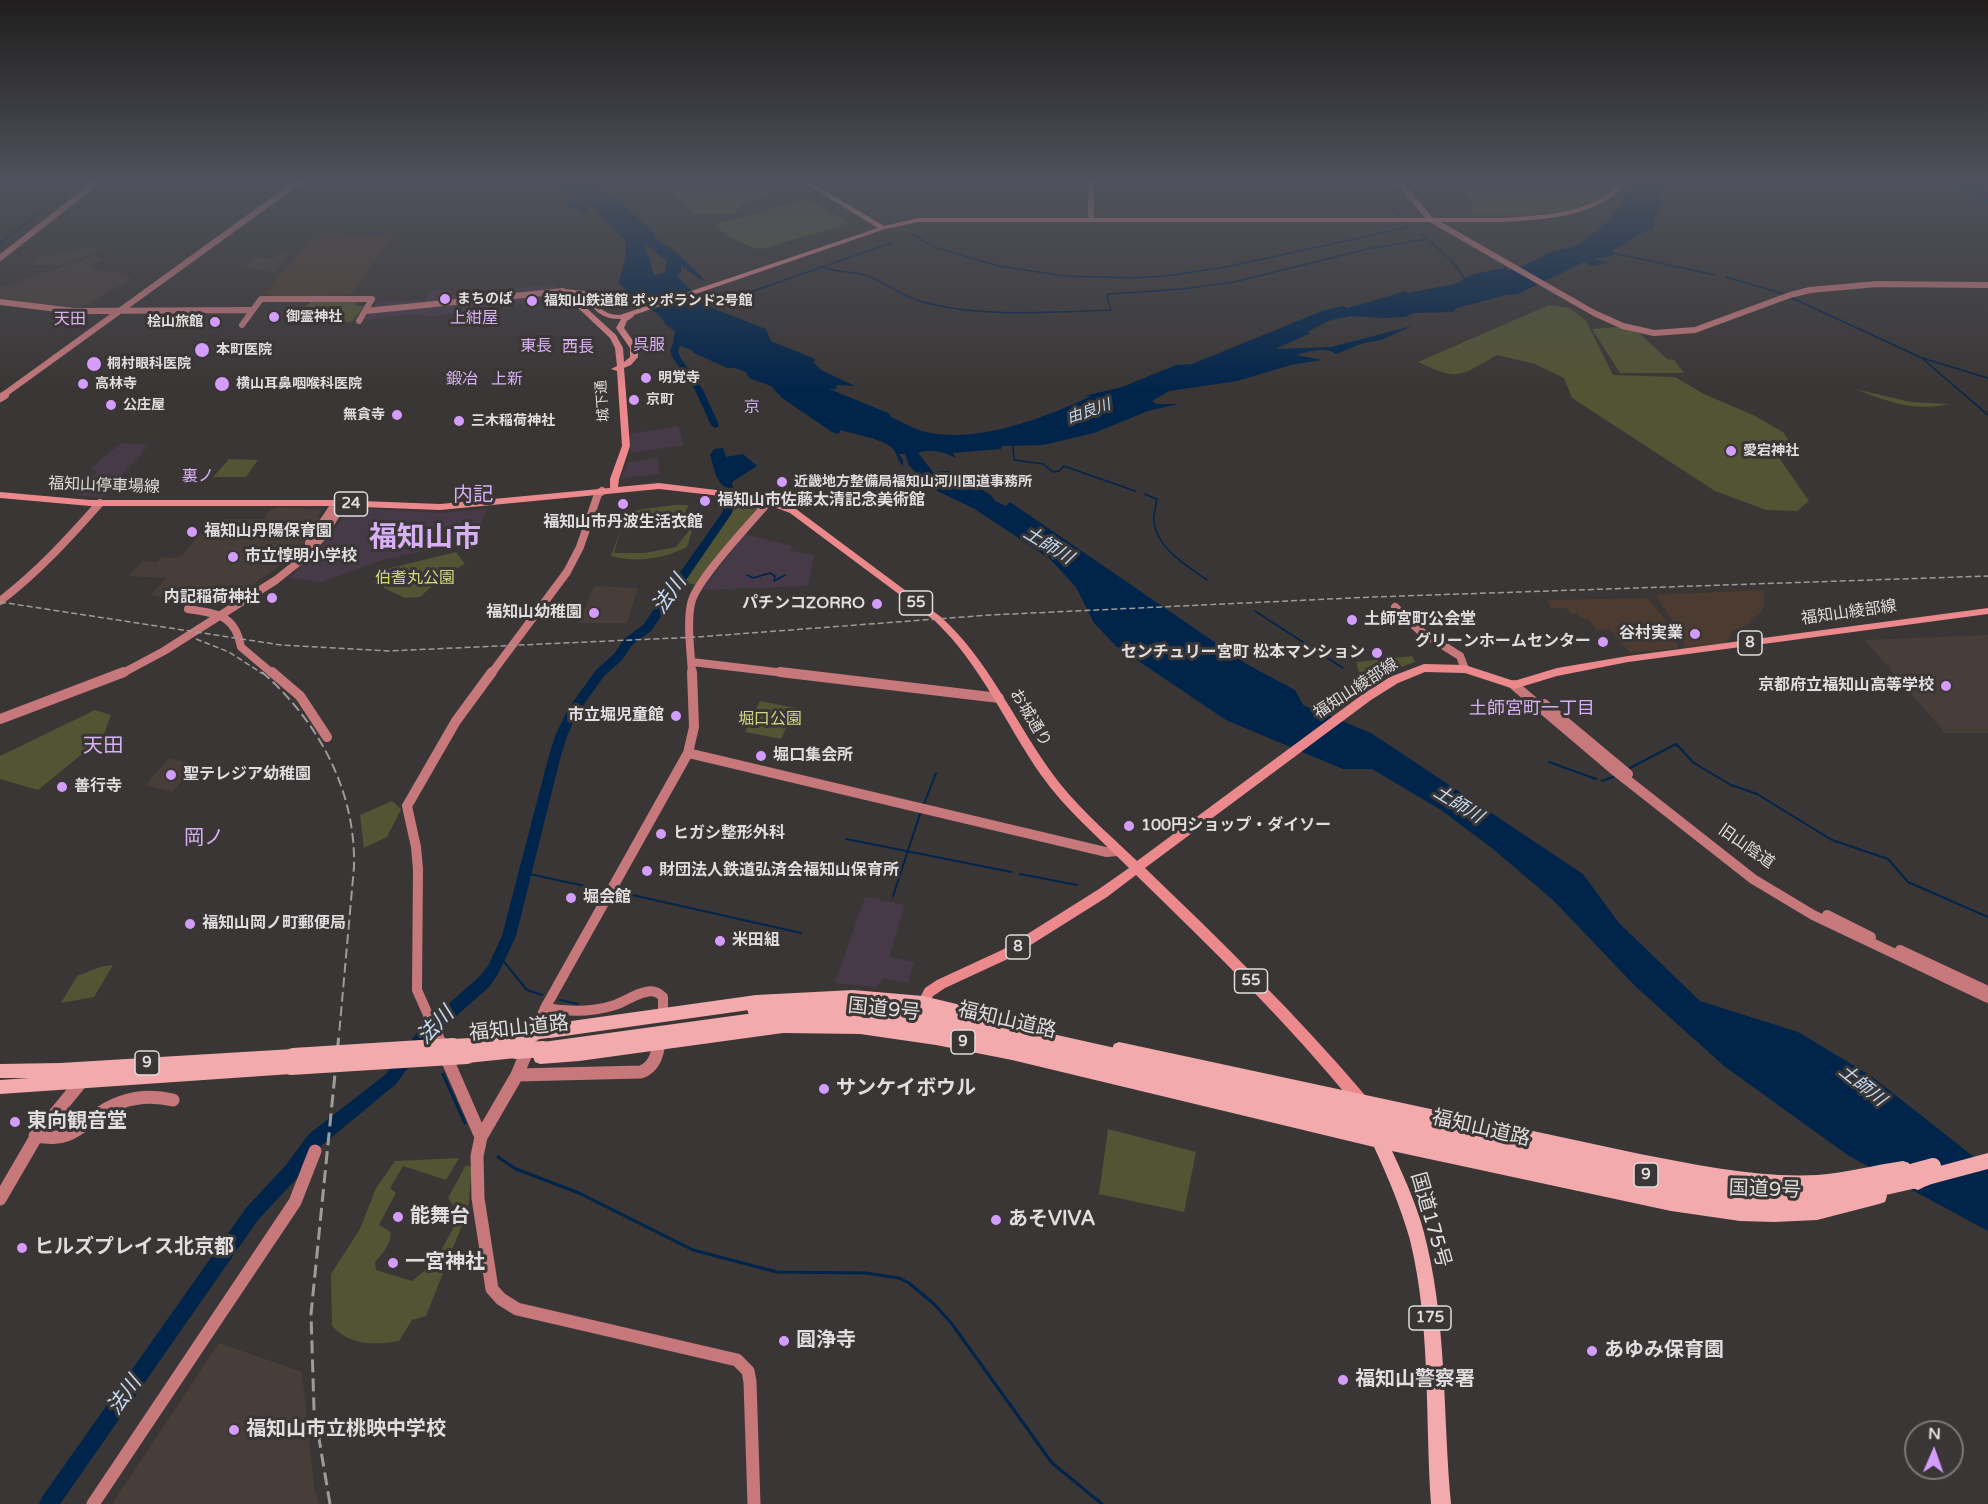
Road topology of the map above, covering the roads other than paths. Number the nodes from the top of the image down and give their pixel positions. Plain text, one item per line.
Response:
1 (198, 252) edge
2 (812, 252) edge
3 (1488, 252) edge
4 (1988, 285) edge
5 (563, 291) junction
6 (0, 303) edge
7 (251, 310) junction
8 (366, 311) junction
9 (114, 313) junction
10 (622, 319) junction
11 (359, 321) dead end
12 (242, 325) dead end
13 (618, 368) junction
14 (0, 393) edge
15 (0, 398) edge
16 (625, 455) junction
17 (614, 489) junction
18 (602, 491) junction
19 (1, 496) edge
20 (769, 501) junction
21 (100, 503) junction
22 (340, 503) junction
23 (0, 602) edge
24 (1395, 607) dead end
25 (188, 609) dead end
26 (1988, 611) edge
27 (218, 615) junction
28 (692, 662) junction
29 (1465, 669) junction
30 (1514, 685) junction
31 (999, 698) junction
32 (0, 714) edge
33 (0, 719) edge
34 (327, 737) dead end
35 (688, 753) junction
36 (1118, 851) junction
37 (1138, 869) junction
38 (1988, 991) edge
39 (1988, 998) edge
40 (922, 1003) junction
41 (545, 1008) junction
42 (663, 1014) junction
43 (913, 1033) junction
44 (545, 1043) junction
45 (659, 1043) junction
46 (518, 1047) junction
47 (461, 1049) junction
48 (483, 1054) joint
49 (292, 1061) junction
50 (96, 1066) junction
51 (0, 1071) edge
52 (517, 1075) junction
53 (82, 1082) junction
54 (0, 1087) edge
55 (1359, 1099) junction
56 (173, 1100) dead end
57 (35, 1136) junction
58 (481, 1137) junction
59 (1378, 1140) junction
60 (315, 1151) dead end
61 (1988, 1153) edge
62 (1988, 1161) edge
63 (1929, 1172) junction
64 (0, 1199) edge
65 (93, 1504) edge
66 (754, 1504) edge
67 (1441, 1504) edge

1 - 9 street
2 - 10 main road
3 - 4 street
5 - 8 street
5 - 10 main road
5 - 13 main road, 城下通
6 - 9 street
7 - 8 street
7 - 9 street
7 - 12 street
8 - 11 street
9 - 14 street
9 - 15 street
10 - 13 main road
13 - 16 main road, 城下通
13 - 18 main road, 城下通
16 - 17 main road, 城下通
16 - 18 main road
17 - 18 main road, お城通り / 55
17 - 20 main road, お城通り / 55
18 - 22 main road, 福知山停車場線 / 24
18 - 58 street
19 - 21 main road, 福知山停車場線 / 24
20 - 28 street
20 - 31 main road, お城通り / 55
21 - 22 main road, 福知山停車場線 / 24
21 - 23 street
22 - 27 street
24 - 29 street
25 - 27 street
26 - 30 main road, 福知山綾部線 / 8
27 - 32 street
27 - 33 street
27 - 34 street
28 - 31 street
28 - 35 street
29 - 30 main road, 福知山綾部線 / 8
29 - 37 main road, 福知山綾部線 / 8
30 - 38 street, 旧山陰道
30 - 39 street
31 - 36 main road, お城通り / 55
35 - 36 street
35 - 41 street
36 - 37 main road, お城通り / 55
37 - 40 main road, 福知山綾部線 / 8
37 - 55 main road, お城通り / 55
40 - 42 highway, 国道9号 / 9
40 - 43 main road
40 - 55 highway, 国道9号 / 9
41 - 42 street
41 - 52 street
42 - 44 highway, 国道9号 / 9
43 - 45 highway, 国道9号 / 9
43 - 59 highway, 国道9号 / 9
44 - 45 highway, 国道9号 / 9
44 - 46 highway, 国道9号 / 9
44 - 46 highway, 国道9号 / 9, bridge
44 - 63 highway, 福知山道路 / 9, bridge
45 - 52 street
46 - 47 highway, 福知山道路 / 9
46 - 48 highway, 国道9号 / 9
47 - 48 highway, 福知山道路 / 9
47 - 49 highway, 福知山道路 / 9, bridge
49 - 50 highway, 福知山道路 / 9
49 - 53 highway, 福知山道路 / 9
50 - 51 highway, 福知山道路 / 9
50 - 53 street
52 - 58 street
53 - 54 highway, 福知山道路 / 9
53 - 57 street
55 - 59 highway, 国道175号 / 175
55 - 63 highway, 9, bridge
56 - 57 street
57 - 64 street
58 - 66 street
59 - 63 highway, 国道9号 / 9, bridge
59 - 67 highway, 国道175号 / 175
60 - 65 street
61 - 63 highway, 福知山道路 / 9
62 - 63 highway, 福知山道路 / 9

